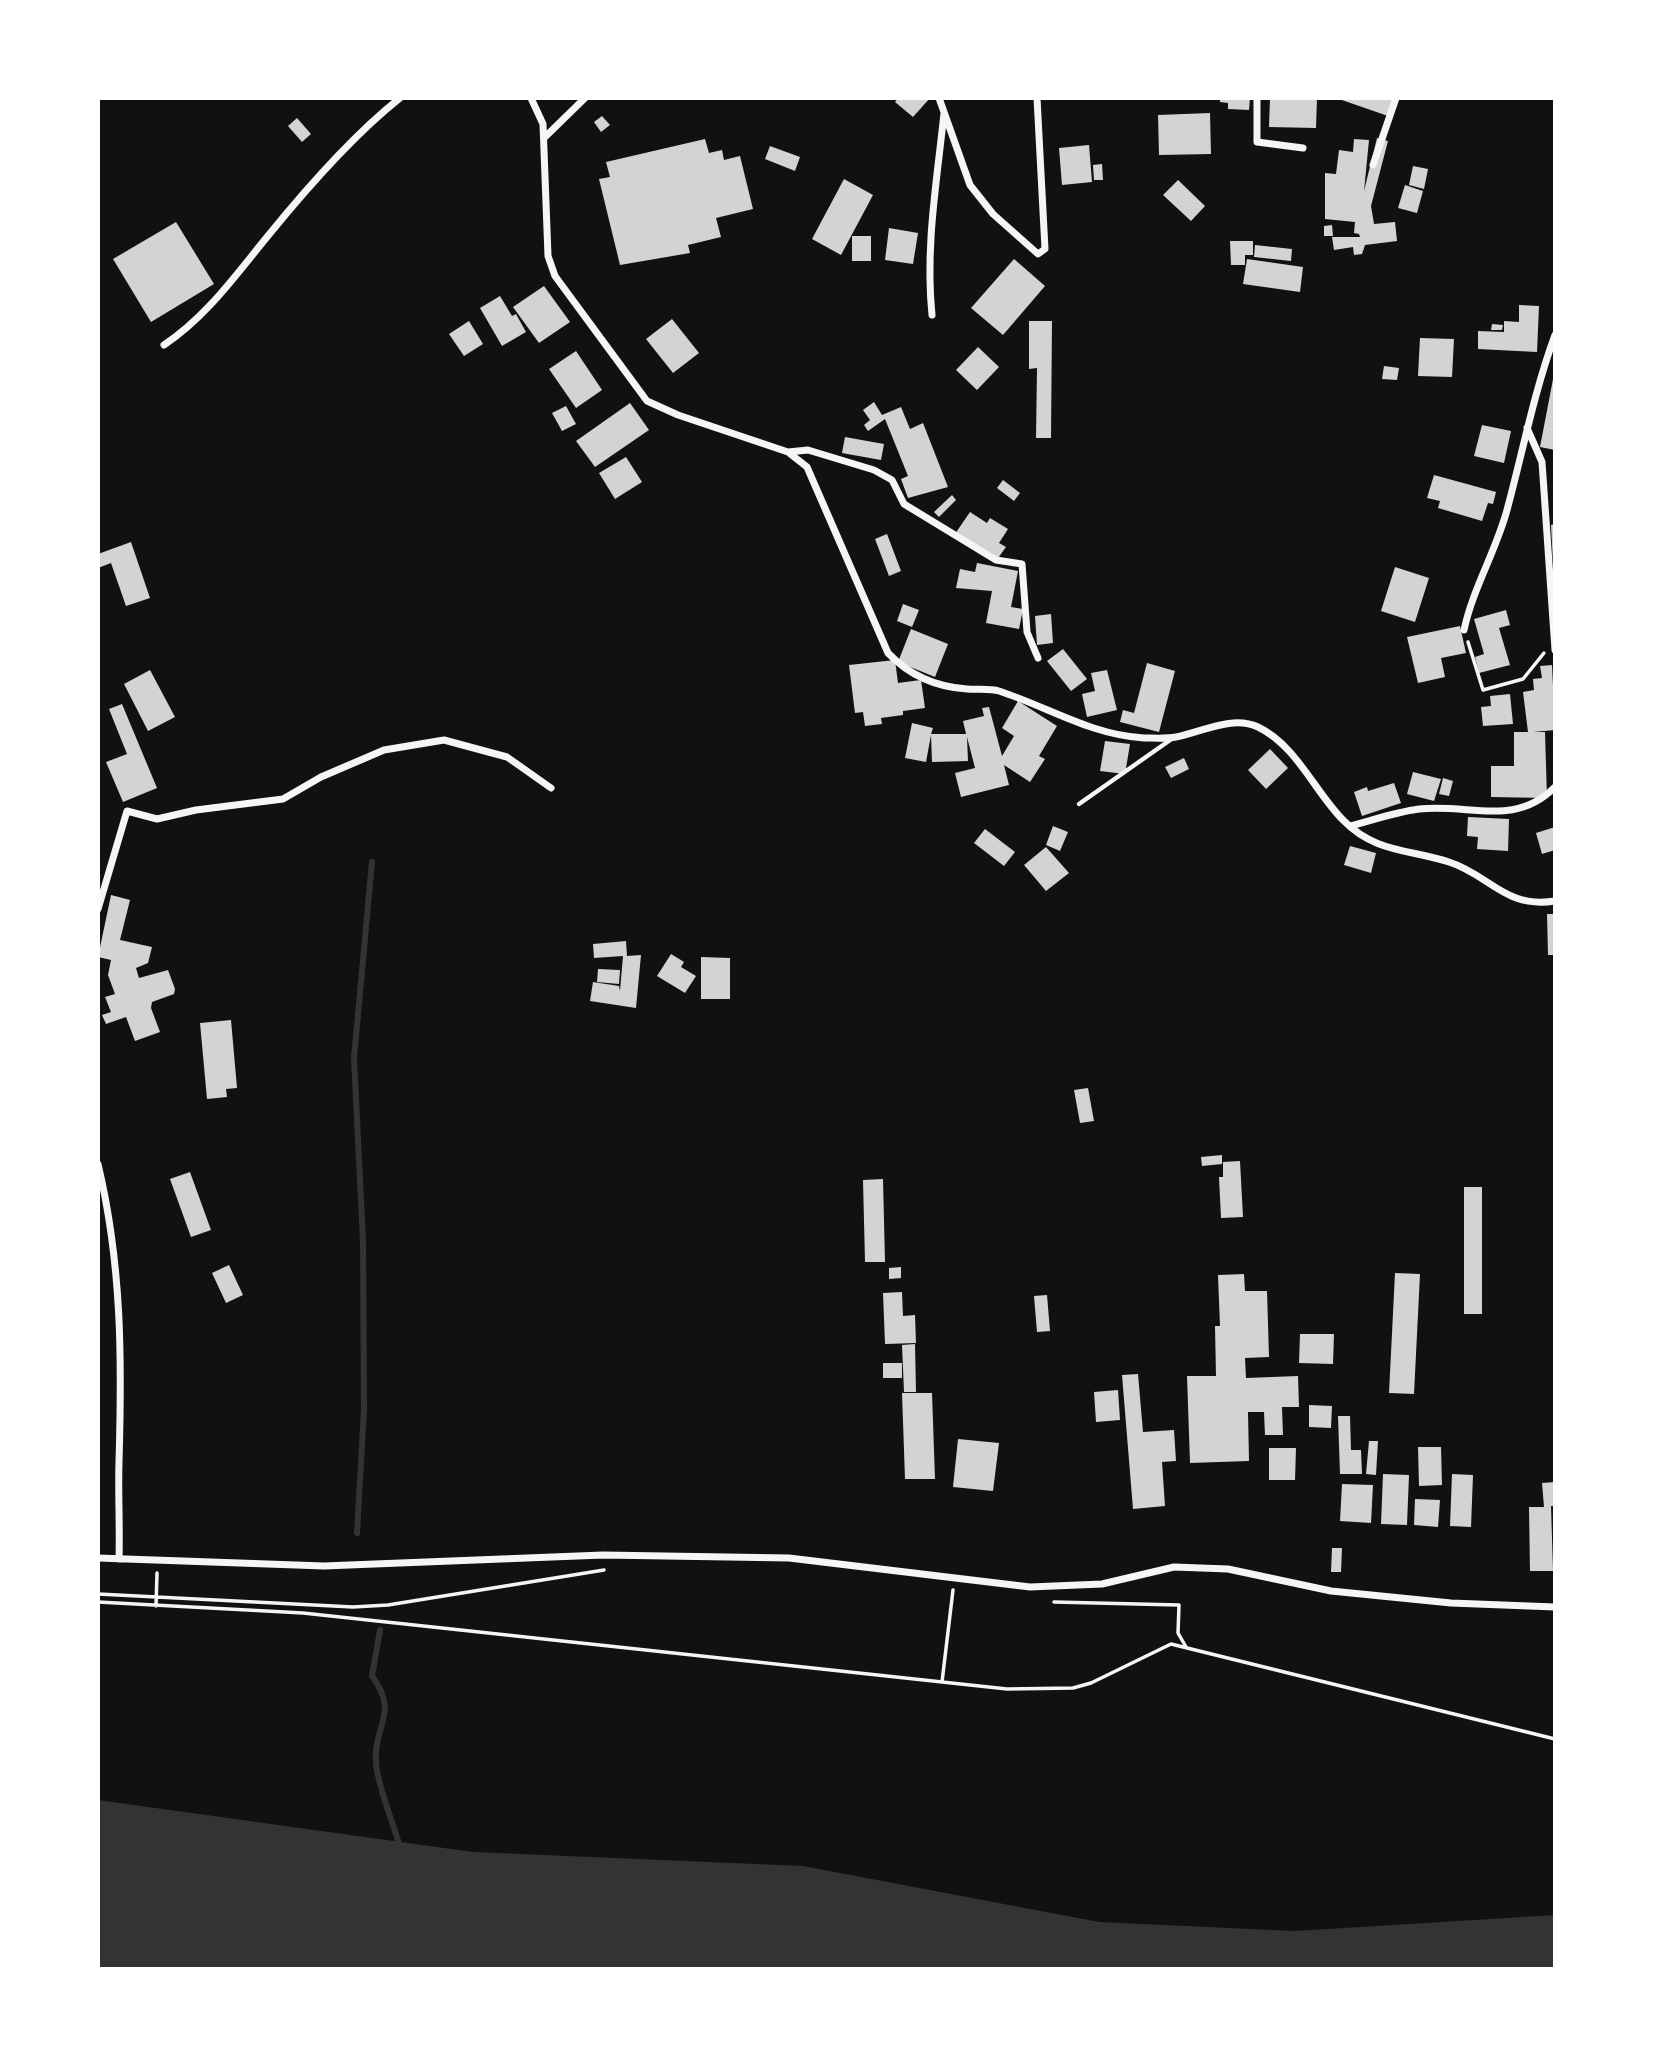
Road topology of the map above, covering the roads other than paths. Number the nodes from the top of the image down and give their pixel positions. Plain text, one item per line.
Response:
1 (400, 98) edge
2 (531, 98) edge
3 (585, 98) edge
4 (939, 98) edge
5 (1037, 98) edge
6 (1257, 98) edge
7 (1396, 98) edge
8 (944, 109) junction
9 (544, 138) junction
10 (1303, 148) dead end
11 (1373, 165) dead end
12 (932, 315) dead end
13 (1555, 335) edge
14 (164, 345) dead end
15 (1526, 427) junction
16 (788, 452) junction
17 (1464, 630) road end
18 (1554, 640) edge
19 (1555, 650) edge
20 (1038, 657) dead end
21 (1174, 738) junction
22 (1555, 787) edge
23 (551, 788) dead end
24 (1079, 804) dead end
25 (1350, 826) junction
26 (1555, 901) edge
27 (98, 909) edge
28 (98, 1164) edge
29 (98, 1558) edge
30 (119, 1559) junction
31 (1555, 1606) edge

1 - 14 street
2 - 9 street
3 - 9 street
4 - 8 street
5 - 8 street
6 - 10 street
7 - 11 street
8 - 12 street
9 - 16 street
13 - 15 street
15 - 17 street
15 - 18 street
16 - 20 street
16 - 21 street
18 - 19 street
21 - 24 lane
21 - 25 street
22 - 25 street
23 - 27 street
25 - 26 street
28 - 30 street
29 - 30 street
30 - 31 street

